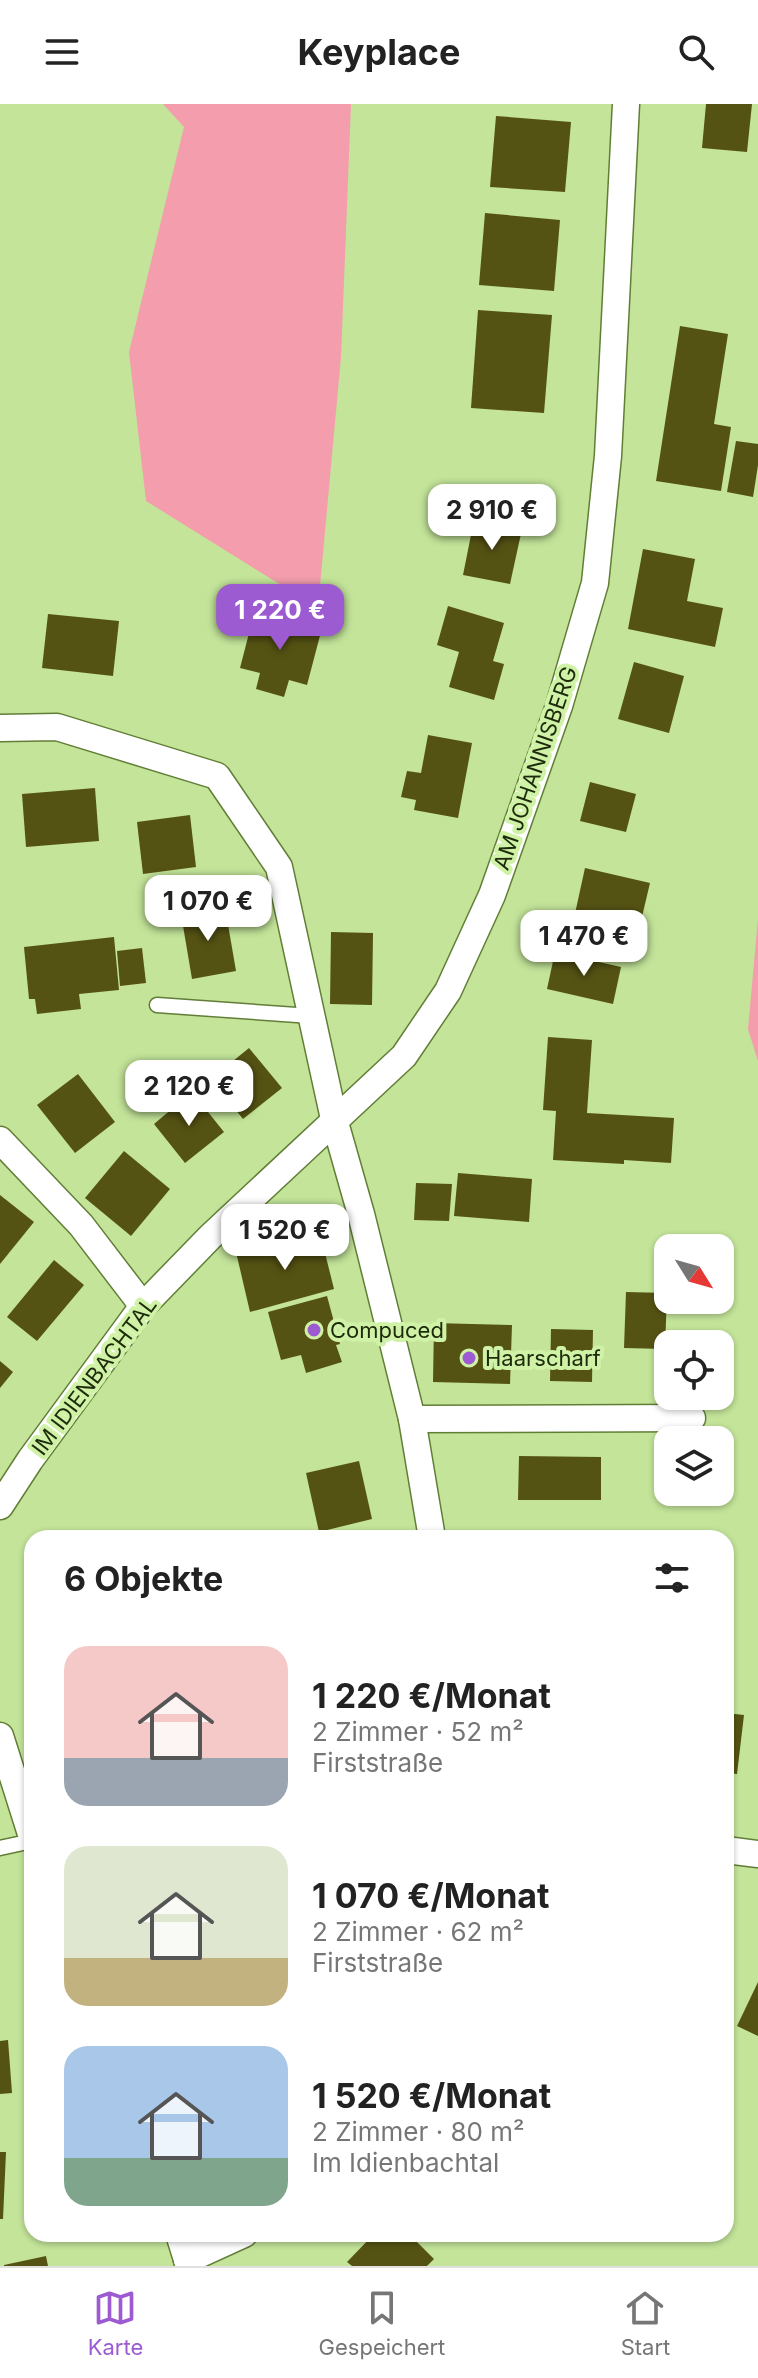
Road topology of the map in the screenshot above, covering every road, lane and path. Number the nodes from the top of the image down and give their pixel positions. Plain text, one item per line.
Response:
1 (626, 104) edge
2 (0, 728) edge
3 (157, 1005) dead end
4 (311, 1016) junction
5 (334, 1119) junction
6 (0, 1140) edge
7 (143, 1306) junction
8 (692, 1418) dead end
9 (412, 1419) junction
10 (0, 1506) edge
11 (431, 1530) edge
12 (0, 1736) edge
13 (24, 1813) edge
14 (24, 1841) edge
15 (0, 1848) edge
16 (734, 1851) edge
17 (758, 1854) edge
18 (181, 2242) edge
19 (229, 2242) edge
20 (188, 2263) edge

1 - 5 street, AM JOHANNISBERG
2 - 4 street
3 - 4 lane
4 - 5 street
5 - 7 street, IM IDIENBACHTAL
5 - 9 street
6 - 7 street
7 - 10 street, IM IDIENBACHTAL
8 - 9 street
9 - 11 street
12 - 13 street
14 - 15 lane
16 - 17 street
18 - 20 street
19 - 20 street

